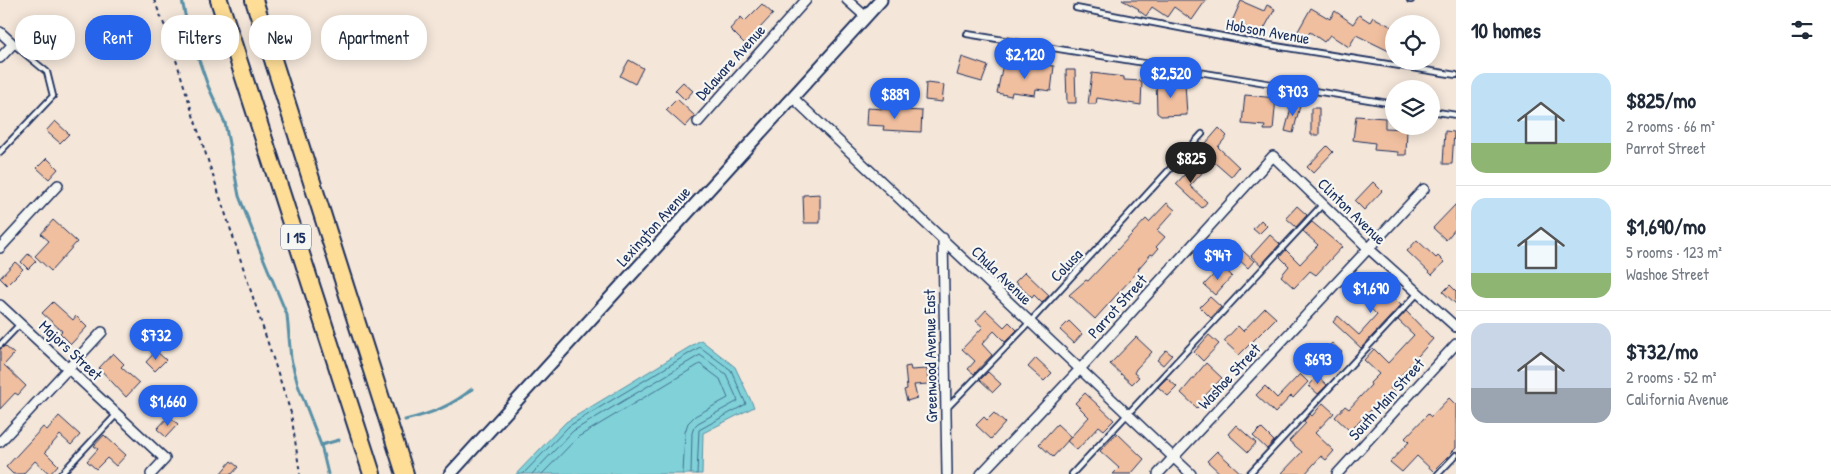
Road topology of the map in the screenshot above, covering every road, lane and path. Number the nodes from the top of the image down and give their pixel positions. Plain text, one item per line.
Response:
1 (154, 0) edge
2 (219, 0) edge
3 (254, 0) edge
4 (806, 0) edge
5 (847, 0) edge
6 (881, 0) edge
7 (1076, 8) dead end
8 (866, 17) junction
9 (0, 32) edge
10 (967, 34) dead end
11 (13, 44) junction
12 (0, 58) edge
13 (1456, 75) edge
14 (792, 97) junction
15 (1385, 103) edge
16 (1440, 112) edge
17 (1456, 115) edge
18 (698, 122) dead end
19 (1202, 134) dead end
20 (0, 152) edge
21 (1273, 156) joint
22 (58, 185) dead end
23 (1424, 189) dead end
24 (1323, 204) junction
25 (943, 238) junction
26 (0, 248) edge
27 (1368, 248) junction
28 (1418, 292) junction
29 (0, 305) edge
30 (1030, 322) junction
31 (20, 324) junction
32 (1456, 327) edge
33 (102, 332) dead end
34 (1456, 344) edge
35 (0, 345) edge
36 (68, 368) junction
37 (1081, 368) junction
38 (946, 410) junction
39 (1128, 413) junction
40 (117, 414) junction
41 (0, 442) edge
42 (1456, 455) edge
43 (1174, 457) junction
44 (60, 474) edge
45 (151, 474) edge
46 (300, 474) edge
47 (372, 474) edge
48 (405, 474) edge
49 (450, 474) edge
50 (947, 474) edge
51 (981, 474) edge
52 (1072, 474) edge
53 (1158, 474) edge
54 (1192, 474) edge
55 (1249, 474) edge
56 (1337, 474) edge
57 (1438, 474) edge

1 - 46 path
2 - 47 highway, I 15
3 - 48 highway, I 15
4 - 18 street, Delaware Avenue
5 - 8 street
6 - 8 street, Lexington Avenue
7 - 13 lane, Hobson Avenue
8 - 14 street, Lexington Avenue
9 - 11 street
10 - 15 lane
11 - 12 street
11 - 20 lane
14 - 25 street, Chula Avenue
14 - 49 street, Lexington Avenue
16 - 17 lane
19 - 30 lane, Colusa
21 - 24 street, Clinton Avenue
21 - 37 street, Parrot Street
22 - 26 street
23 - 27 street, Washoe Street
24 - 27 street, Clinton Avenue
24 - 39 lane
25 - 30 street, Chula Avenue
25 - 38 street, Greenwood Avenue East
27 - 28 street, Clinton Avenue
27 - 43 street, Washoe Street
28 - 32 street, Clinton Avenue
28 - 55 lane
29 - 31 street, Majors Street
30 - 37 street, Chula Avenue
30 - 38 lane, Colusa
31 - 35 lane
31 - 36 street, Majors Street
33 - 36 street
34 - 56 street, South Main Street
36 - 40 street, Majors Street
36 - 41 street
37 - 39 street, Chula Avenue
37 - 51 street, Parrot Street
38 - 50 street, Greenwood Avenue East
39 - 43 street, Chula Avenue
39 - 52 lane
40 - 44 lane
40 - 45 street, Majors Street
42 - 57 lane
43 - 53 street, Washoe Street
43 - 54 street, Chula Avenue

